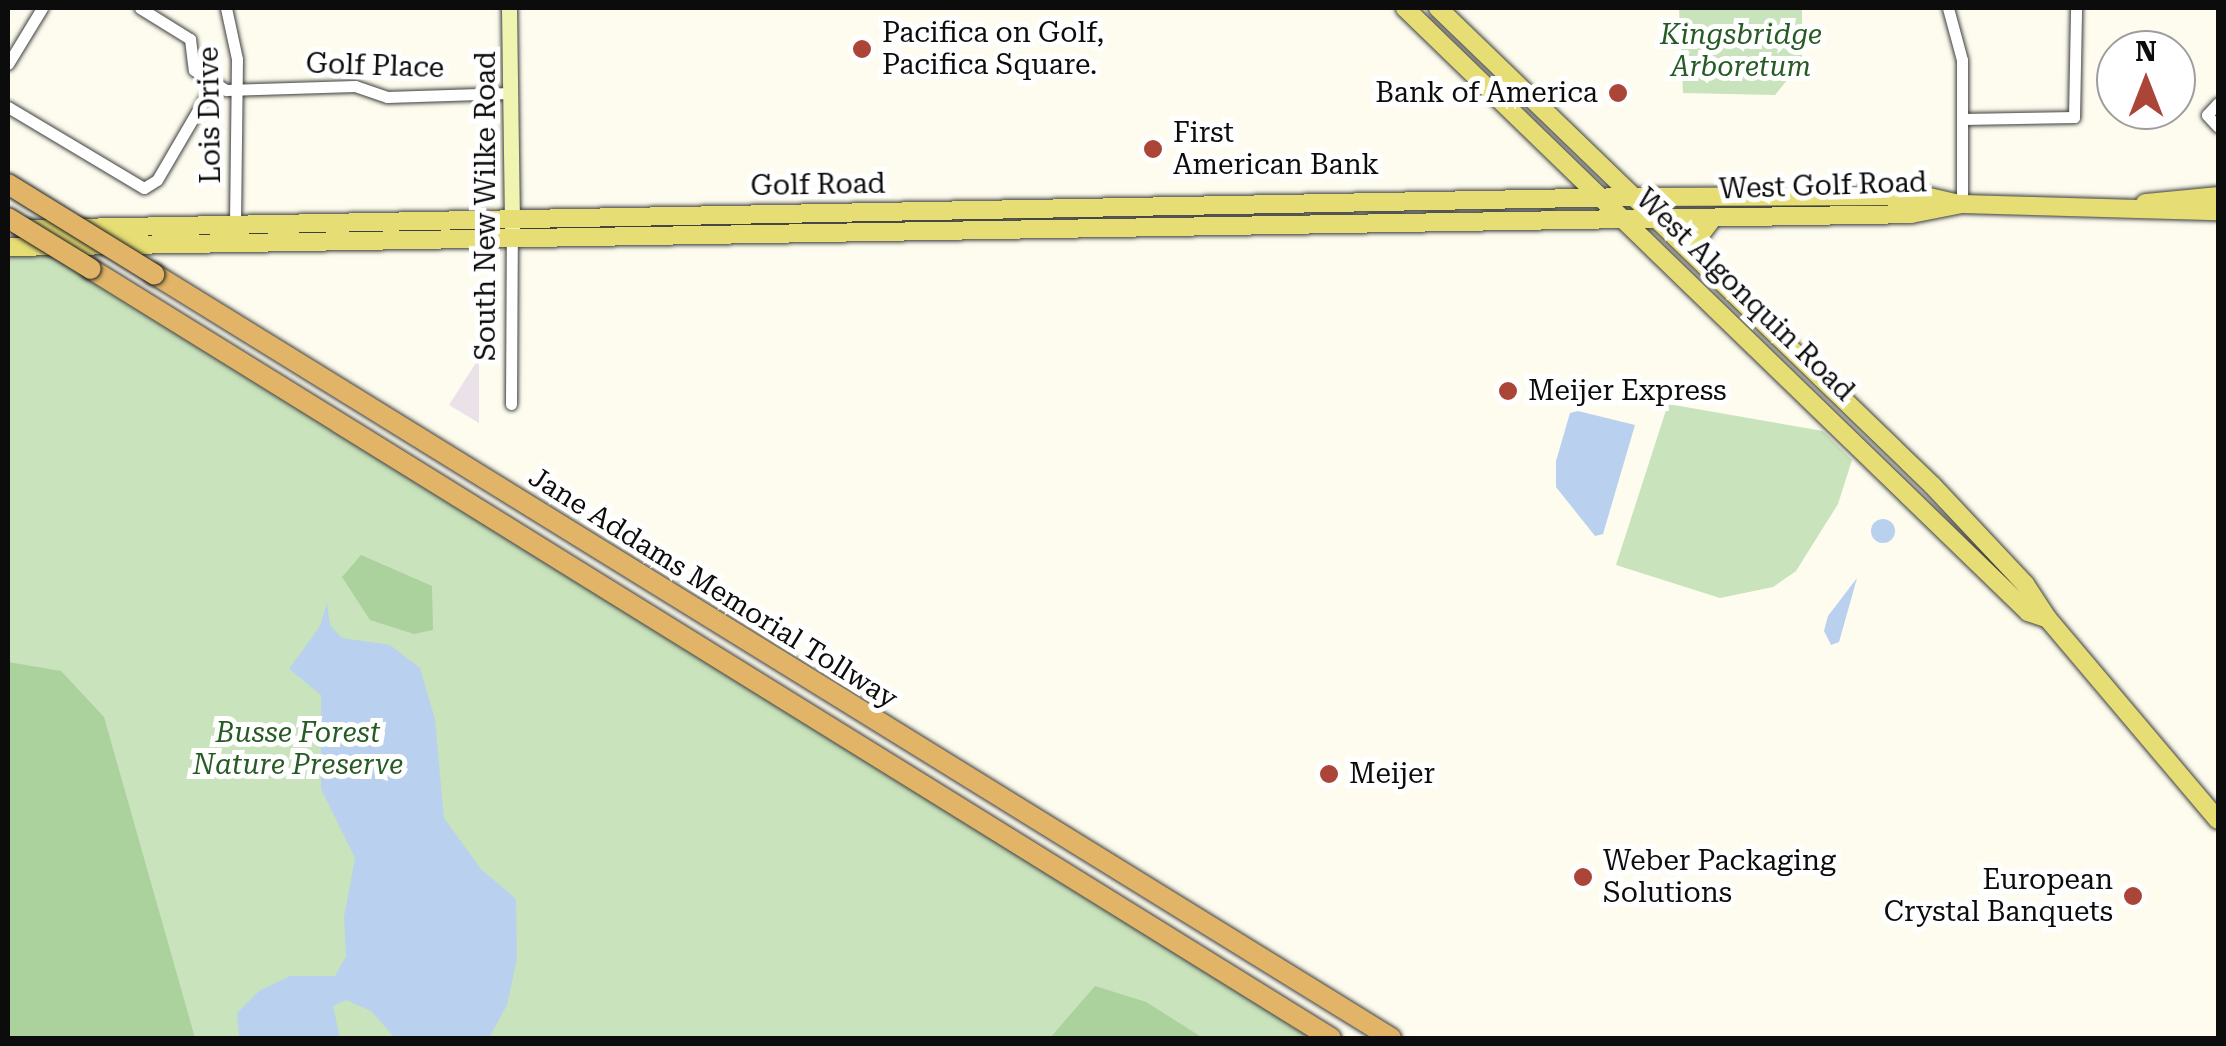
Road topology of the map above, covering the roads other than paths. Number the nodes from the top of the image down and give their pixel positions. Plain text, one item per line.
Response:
1 (42, 8) edge
2 (140, 8) edge
3 (226, 8) edge
4 (510, 8) edge
5 (1405, 8) edge
6 (1438, 8) edge
7 (1948, 8) edge
8 (2076, 8) edge
9 (8, 64) edge
10 (212, 86) junction
11 (237, 90) junction
12 (510, 94) junction
13 (2218, 103) edge
14 (8, 107) edge
15 (1963, 119) junction
16 (2218, 127) edge
17 (8, 184) edge
18 (2218, 196) edge
19 (1630, 197) junction
20 (1605, 198) junction
21 (1962, 204) junction
22 (2138, 205) junction
23 (2218, 211) edge
24 (8, 218) edge
25 (1627, 218) junction
26 (1651, 218) junction
27 (1713, 218) junction
28 (235, 224) junction
29 (512, 226) junction
30 (8, 229) edge
31 (8, 246) edge
32 (1711, 278) junction
33 (511, 404) dead end
34 (2048, 619) junction
35 (2218, 820) edge
36 (1332, 1038) edge
37 (1391, 1038) edge

1 - 9 street
2 - 10 street
3 - 11 street, Lois Drive
4 - 12 main road, South New Wilke Road
5 - 20 main road, West Algonquin Road
6 - 19 main road, West Algonquin Road
7 - 15 street
8 - 15 street
10 - 11 street, Golf Place
10 - 14 street
11 - 12 street, Golf Place
11 - 28 street, Lois Drive
12 - 29 main road, South New Wilke Road
13 - 16 street
15 - 21 street
17 - 37 highway, Jane Addams Memorial Tollway, bridge
18 - 22 main road, West Golf Road
19 - 20 main road, Golf Road
19 - 21 main road, West Golf Road
19 - 26 main road, West Algonquin Road
20 - 25 main road, West Algonquin Road
20 - 29 main road, Golf Road
21 - 22 main road, West Golf Road
21 - 27 main road, West Golf Road
22 - 23 main road, West Golf Road
24 - 36 highway, Jane Addams Memorial Tollway, bridge
25 - 26 main road, West Golf Road
25 - 29 main road, Golf Road
25 - 34 main road, West Algonquin Road
26 - 27 main road, West Golf Road
26 - 32 main road, West Algonquin Road
27 - 32 main road
28 - 29 main road, Golf Road
28 - 30 main road, Golf Road
29 - 31 main road, Golf Road
29 - 33 street, South New Wilke Road
32 - 34 main road, West Algonquin Road
34 - 35 main road, West Algonquin Road

